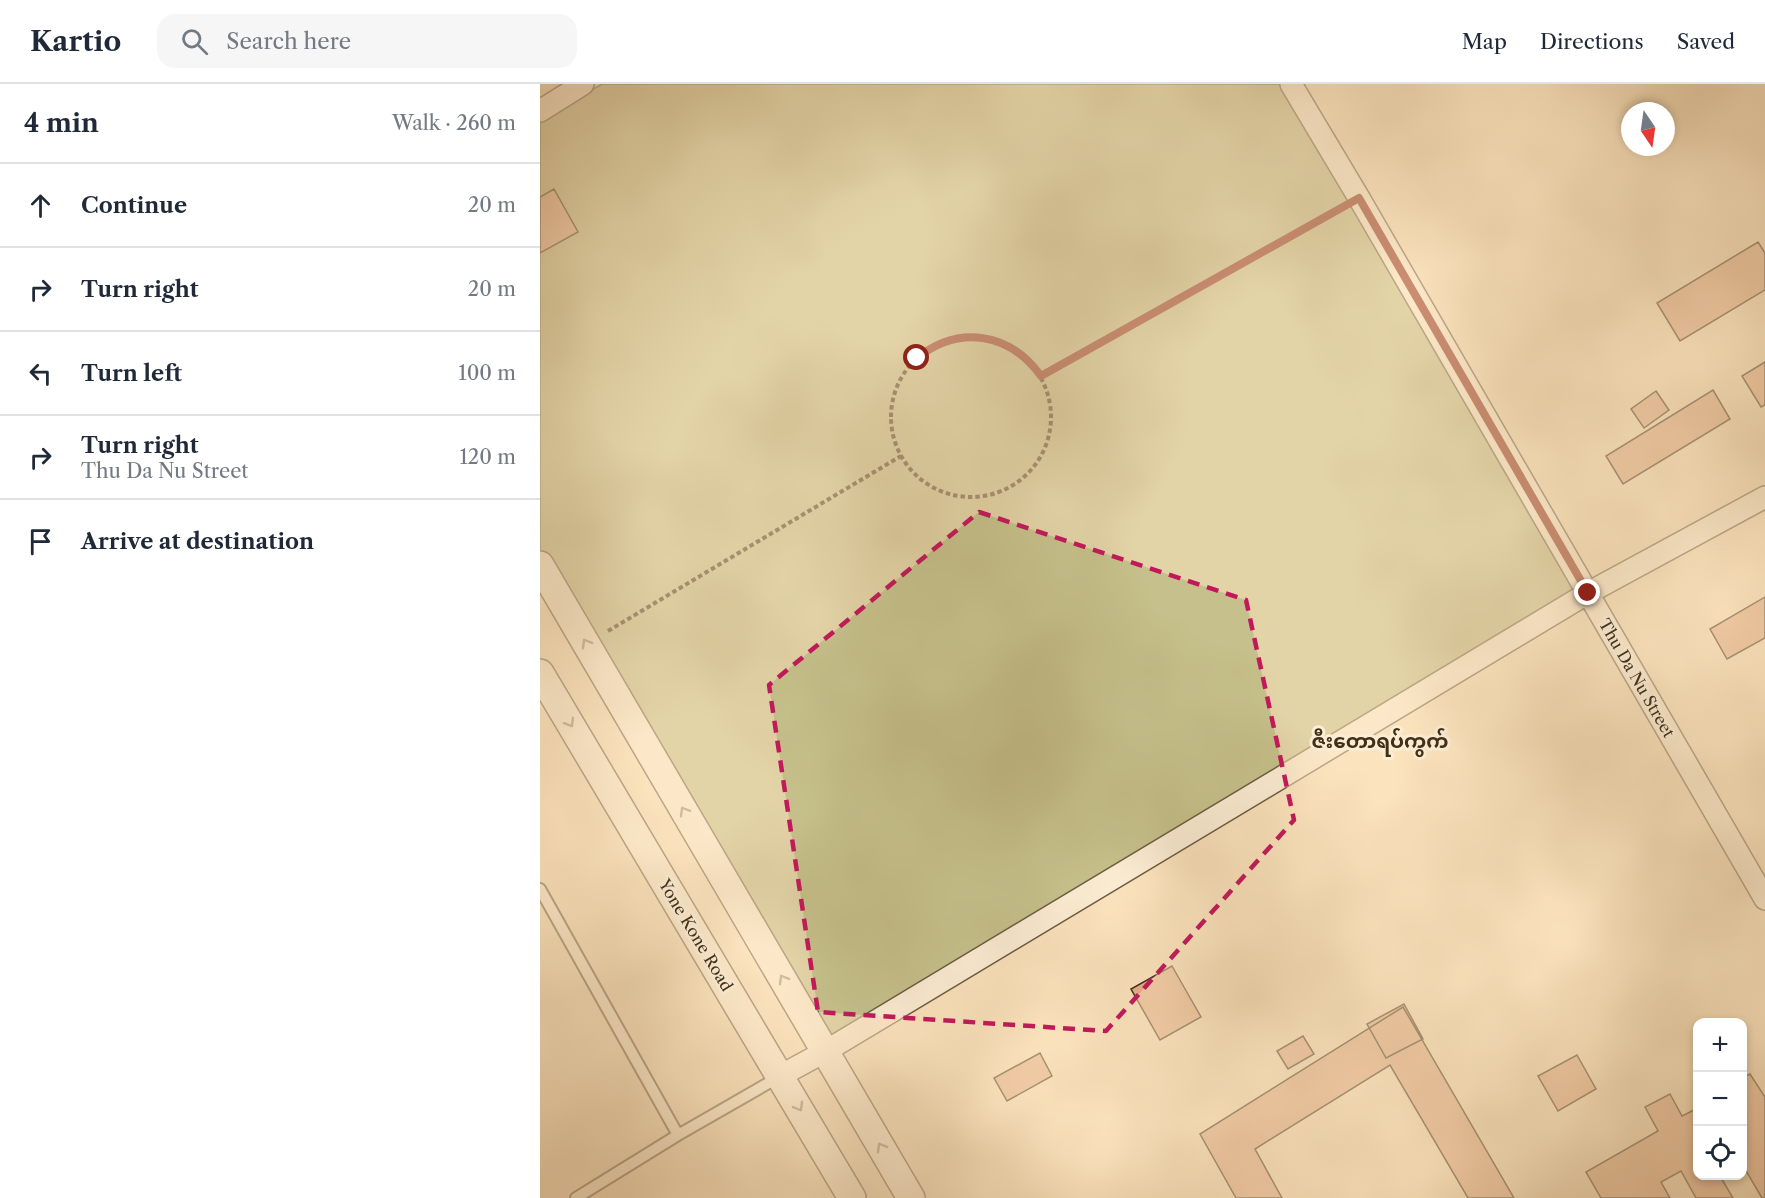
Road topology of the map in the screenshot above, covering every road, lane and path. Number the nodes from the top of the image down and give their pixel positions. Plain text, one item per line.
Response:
1 (583, 84) edge
2 (1291, 84) edge
3 (540, 111) edge
4 (1359, 198) junction
5 (1041, 376) junction
6 (901, 456) junction
7 (1765, 497) edge
8 (540, 565) edge
9 (1588, 593) junction
10 (586, 644) junction
11 (540, 673) edge
12 (540, 889) edge
13 (1765, 899) edge
14 (826, 1052) junction
15 (780, 1076) junction
16 (678, 1135) junction
17 (576, 1198) edge
18 (852, 1198) edge
19 (911, 1198) edge

1 - 3 street
2 - 4 street, Thu Da Nu Street
4 - 5 path
4 - 9 street, Thu Da Nu Street
5 - 6 path
5 - 6 path
6 - 10 path
7 - 9 street
10 -> 8 street
9 - 13 street, Thu Da Nu Street
9 - 14 street
14 -> 10 street
11 -> 15 street, Yone Kone Road
12 - 16 lane
14 - 15 street
19 -> 14 street
15 - 16 lane
15 -> 18 street, Yone Kone Road
16 - 17 lane

